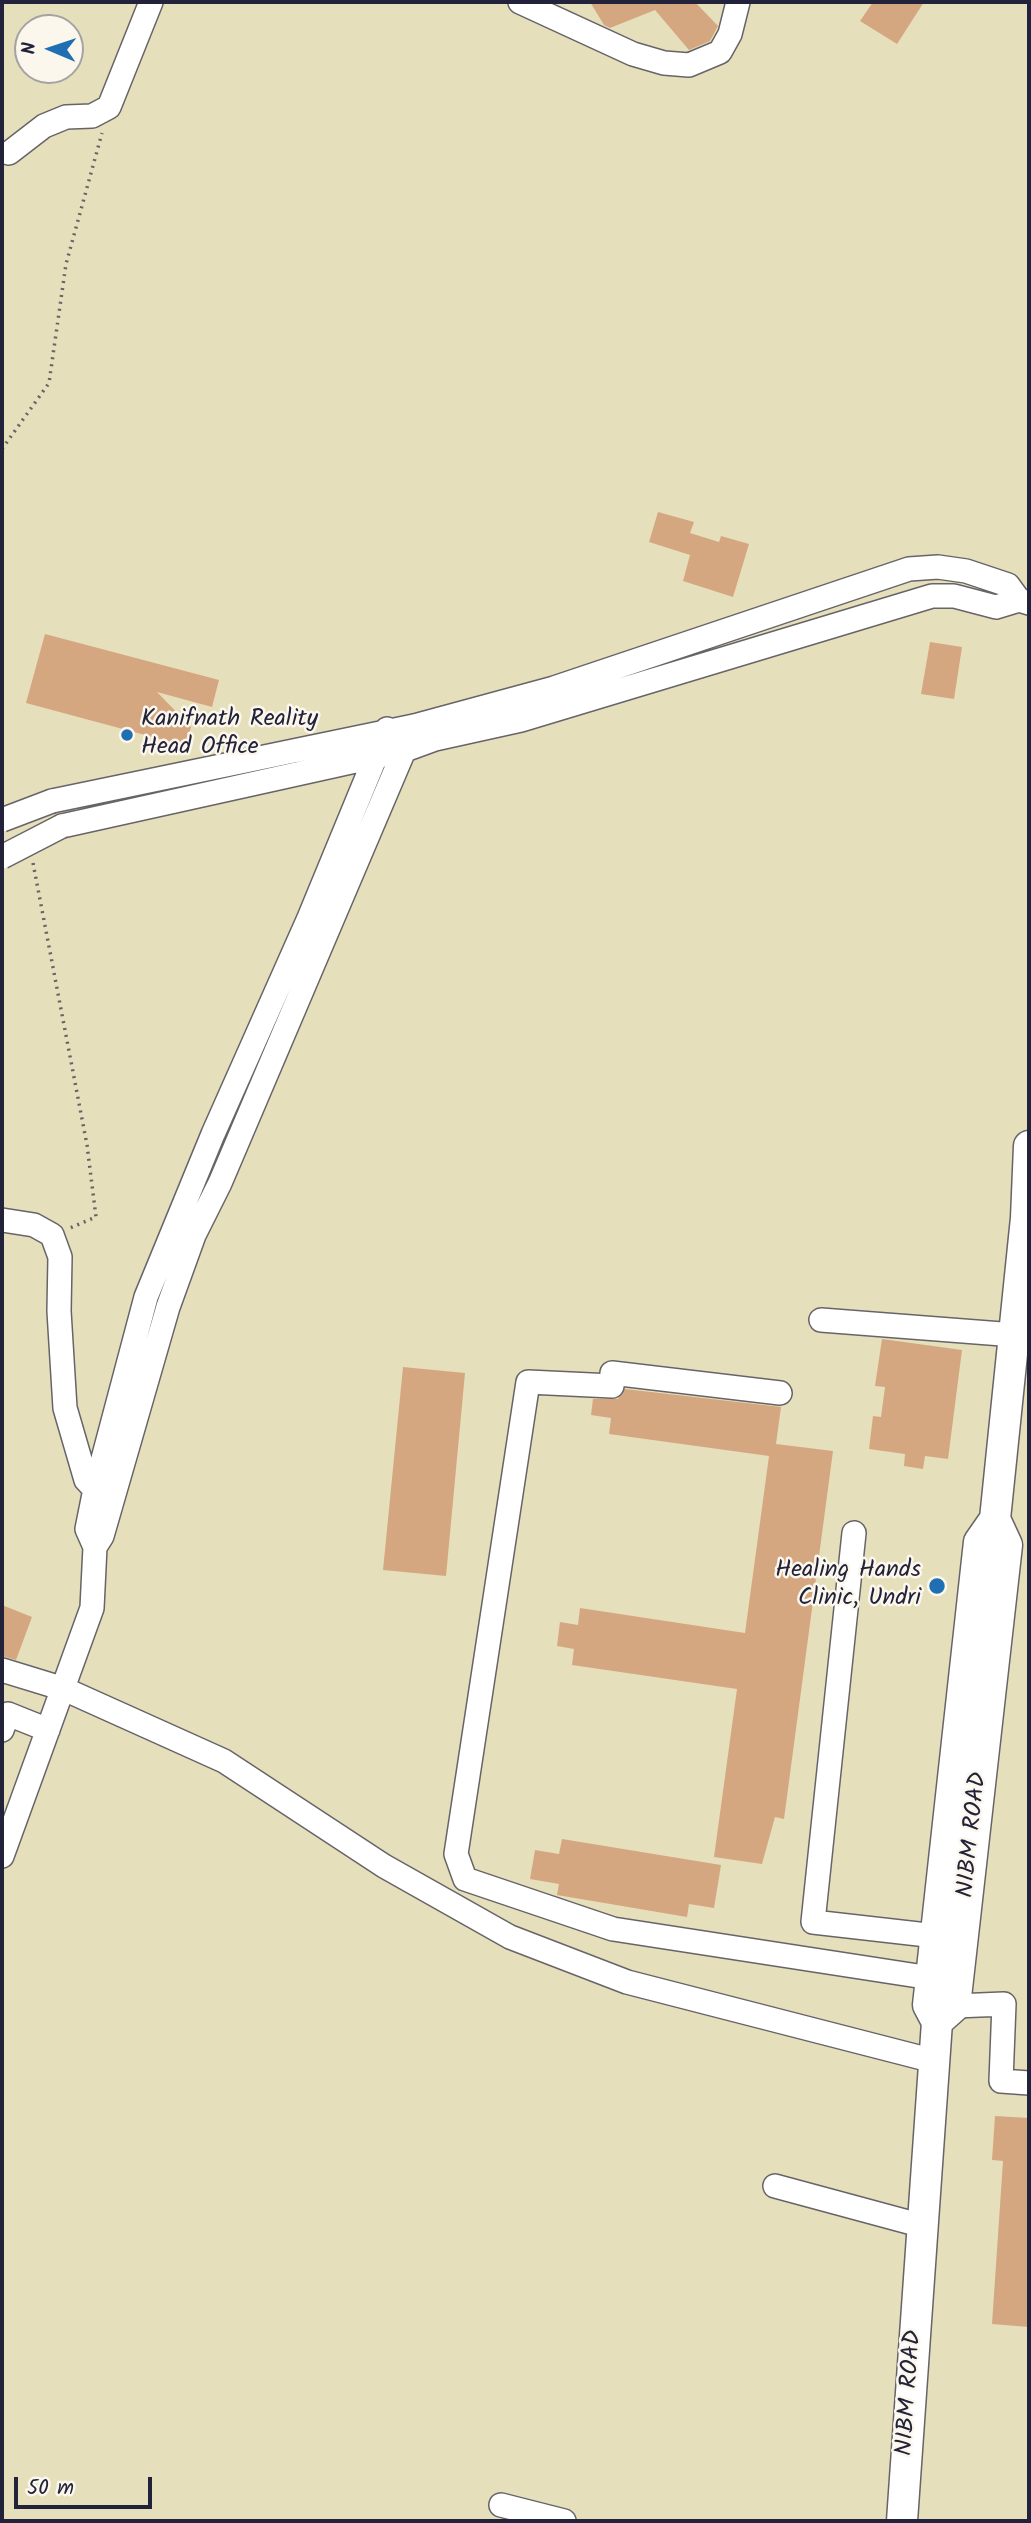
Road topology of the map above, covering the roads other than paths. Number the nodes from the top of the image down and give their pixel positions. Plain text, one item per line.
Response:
1 (151, 2) edge
2 (520, 2) edge
3 (738, 2) edge
4 (9, 153) dead end
5 (1024, 601) edge
6 (414, 726) junction
7 (387, 729) junction
8 (405, 750) junction
9 (379, 755) junction
10 (2, 820) edge
11 (2, 857) edge
12 (1029, 1146) edge
13 (1028, 1219) edge
14 (2, 1220) edge
15 (1024, 1286) edge
16 (821, 1320) dead end
17 (1015, 1335) junction
18 (780, 1393) dead end
19 (102, 1497) junction
20 (995, 1519) junction
21 (855, 1533) dead end
22 (2, 1670) edge
23 (64, 1689) junction
24 (4, 1719) edge
25 (48, 1730) junction
26 (2, 1856) edge
27 (936, 1936) junction
28 (931, 1978) junction
29 (946, 2014) junction
30 (934, 2061) junction
31 (1029, 2083) edge
32 (775, 2186) dead end
33 (923, 2226) junction
34 (501, 2505) dead end
35 (564, 2521) edge
36 (902, 2521) edge

1 - 4 street
2 - 3 street
5 - 6 street
5 - 8 street
6 - 7 street
6 - 8 street
7 - 9 street
7 - 10 street, bridge
8 - 9 street
8 - 19 street
9 - 11 street, bridge
9 - 19 street
12 - 13 main road, NIBM ROAD
13 - 15 main road, NIBM ROAD
14 - 19 street
15 - 17 main road, NIBM ROAD
16 - 17 street
17 - 20 main road, NIBM ROAD
18 - 28 street
19 - 23 street
20 - 27 main road
20 - 29 main road, NIBM ROAD
21 - 27 street
22 - 23 street
23 - 25 street
23 - 30 street
24 - 25 street
25 - 26 street
27 - 28 main road
28 - 29 main road
29 - 30 main road, NIBM ROAD
29 - 31 street
30 - 33 main road, NIBM ROAD
32 - 33 street
33 - 36 main road, NIBM ROAD
34 - 35 street

